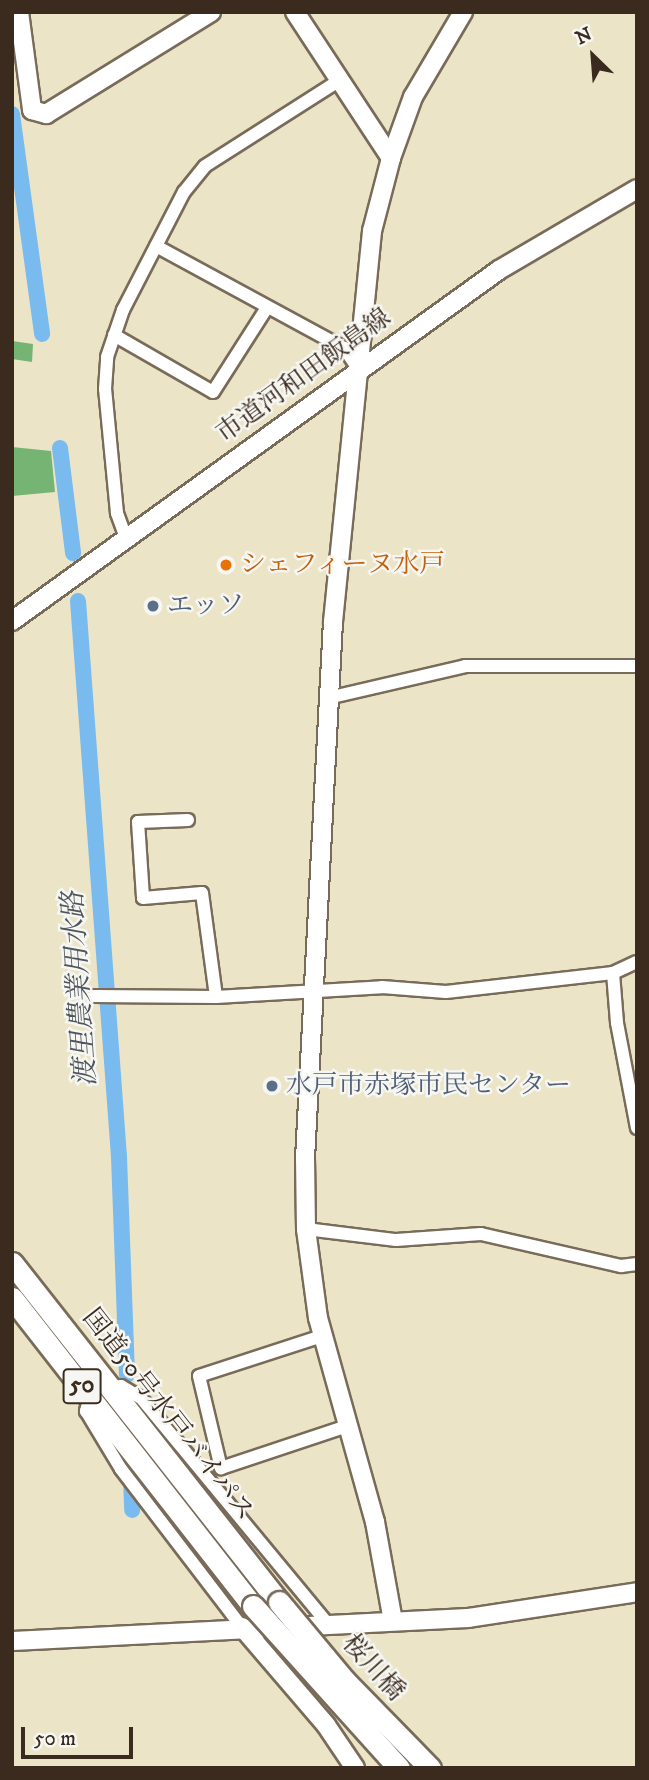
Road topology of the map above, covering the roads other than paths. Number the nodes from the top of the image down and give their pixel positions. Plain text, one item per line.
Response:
1 (19, 12) edge
2 (211, 12) edge
3 (295, 12) edge
4 (463, 12) edge
5 (337, 82) junction
6 (391, 158) junction
7 (637, 190) edge
8 (156, 246) junction
9 (266, 309) junction
10 (114, 335) junction
11 (358, 369) junction
12 (126, 538) junction
13 (12, 621) edge
14 (637, 666) edge
15 (328, 698) junction
16 (188, 820) dead end
17 (637, 962) edge
18 (613, 973) junction
19 (314, 990) junction
20 (94, 996) dead end
21 (216, 997) junction
22 (637, 1128) edge
23 (306, 1229) junction
24 (12, 1262) edge
25 (637, 1264) edge
26 (12, 1298) edge
27 (322, 1336) junction
28 (111, 1388) junction
29 (90, 1396) junction
30 (347, 1426) junction
31 (637, 1592) edge
32 (279, 1602) joint
33 (253, 1606) joint
34 (393, 1621) junction
35 (328, 1624) junction
36 (242, 1627) junction
37 (12, 1641) edge
38 (355, 1768) edge
39 (399, 1768) edge
40 (430, 1768) edge

1 - 2 street
3 - 5 street
4 - 6 street
5 - 6 street
5 - 8 street
6 - 11 street
7 - 11 street, 市道河和田飯島線
8 - 9 street
8 - 10 street
9 - 10 street
9 - 11 street
10 - 12 street
11 - 12 street, 市道河和田飯島線
11 - 15 street
12 - 13 street, 市道河和田飯島線
14 - 15 street
15 - 19 street
16 - 21 street
17 - 18 street
18 - 19 street
18 - 22 street
19 - 21 street
19 - 23 street
20 - 21 street
23 - 25 street
23 - 27 street
24 - 28 highway, 国道50号水戸バイパス / 50
26 - 29 highway, 国道50号水戸バイパス / 50
27 - 30 street
27 - 30 street
28 - 32 highway, 国道50号水戸バイパス / 50
28 - 35 street
29 - 33 highway, 国道50号水戸バイパス / 50
29 - 36 street
30 - 34 street
31 - 34 street
32 - 40 highway, 桜川橋 / 50, bridge
33 - 39 highway, 桜川橋 / 50, bridge
34 - 35 street
35 - 36 street
36 - 37 street
36 - 38 street

